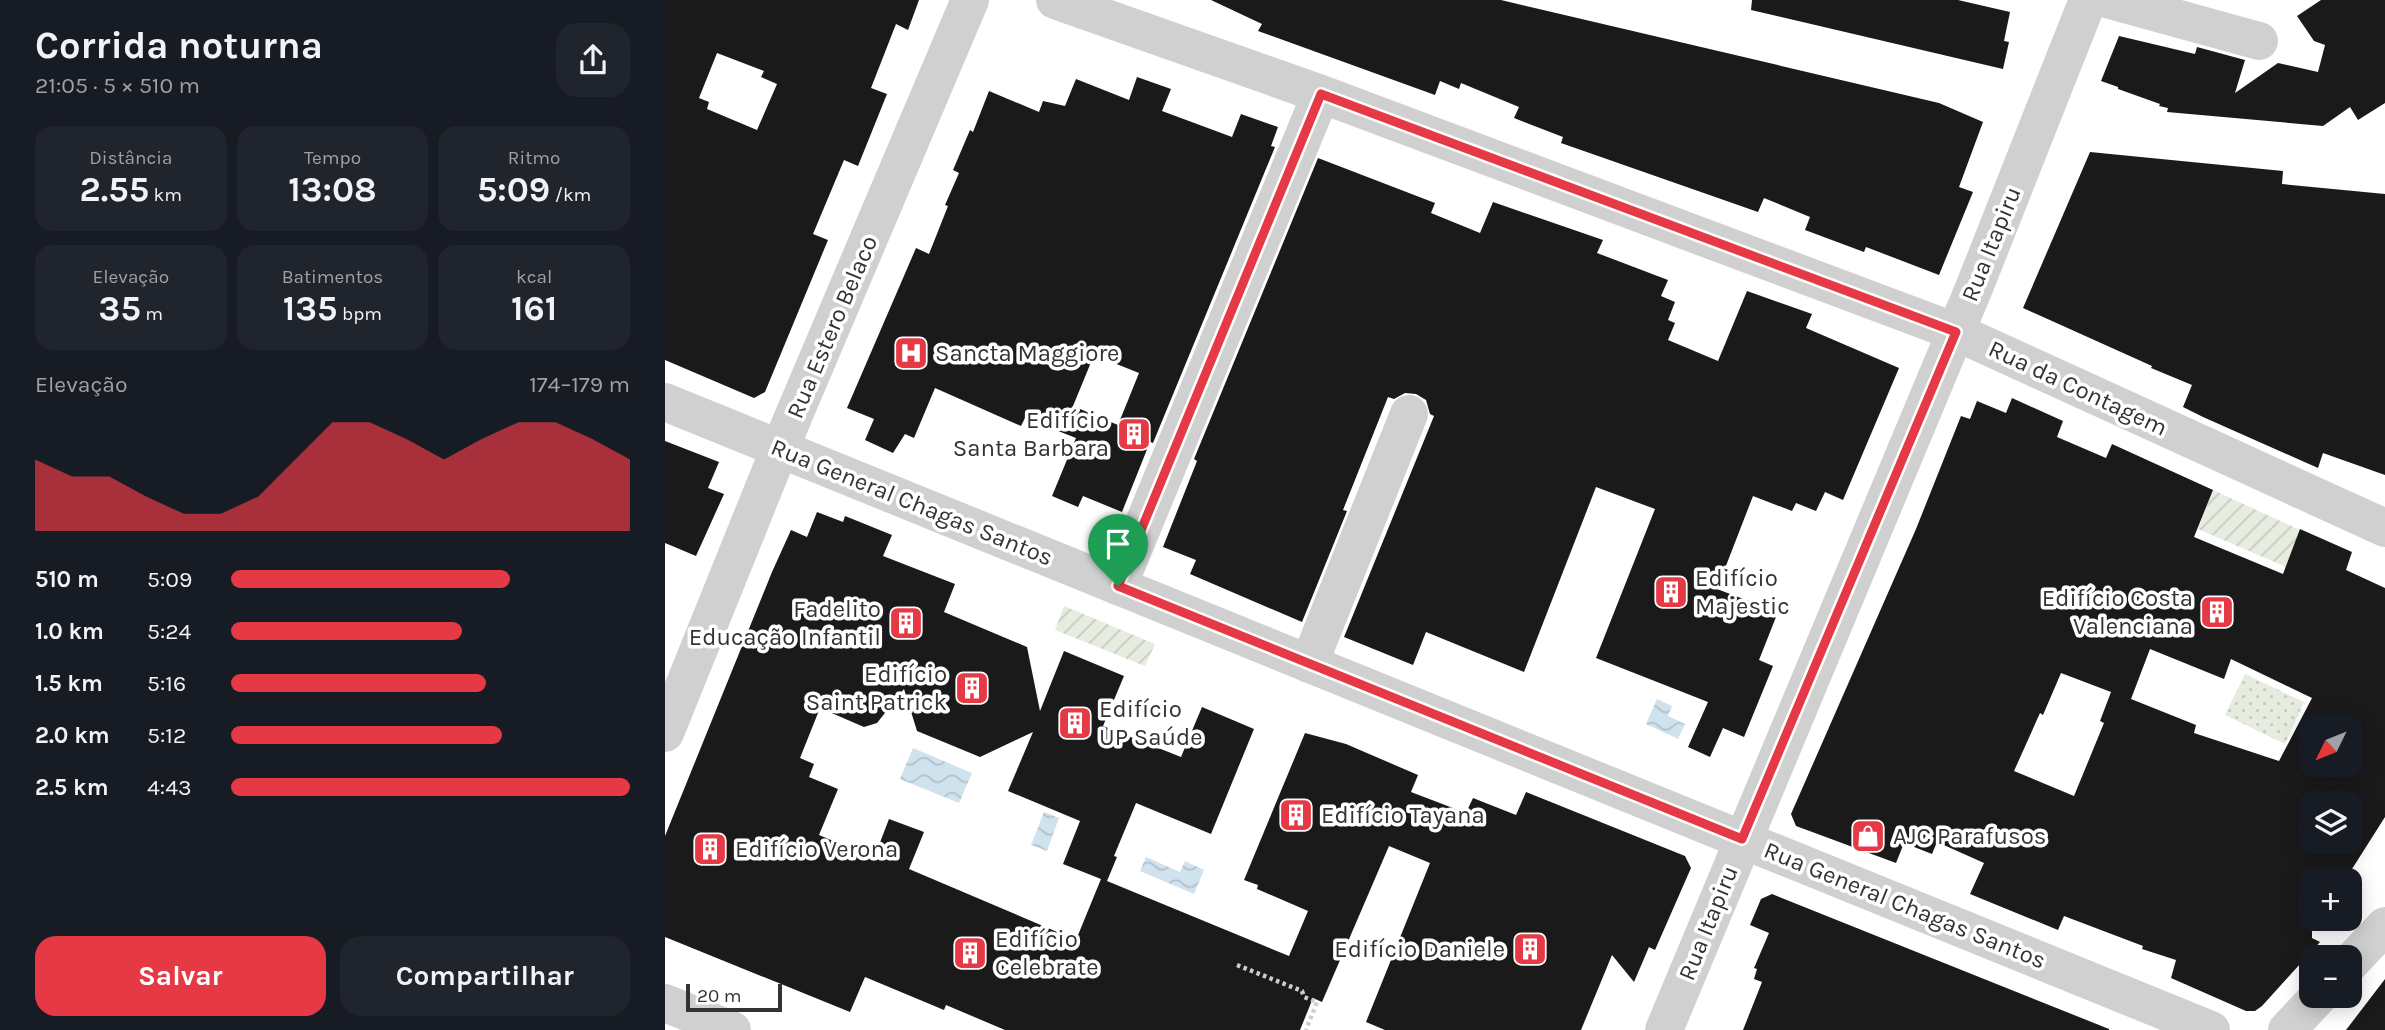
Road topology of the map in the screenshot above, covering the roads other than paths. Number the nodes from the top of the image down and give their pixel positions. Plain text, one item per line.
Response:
1 (970, 0) edge
2 (1055, 0) edge
3 (2088, 0) edge
4 (2110, 0) edge
5 (2259, 41) dead end
6 (1321, 94) junction
7 (1956, 332) junction
8 (665, 402) edge
9 (1409, 414) dead end
10 (780, 448) junction
11 (2385, 528) edge
12 (1118, 586) junction
13 (1309, 664) junction
14 (665, 733) edge
15 (1742, 839) junction
16 (2385, 926) edge
17 (2362, 950) edge
18 (665, 1003) edge
19 (2308, 1008) edge
20 (732, 1030) edge
21 (1664, 1030) edge
22 (2211, 1030) edge
23 (2287, 1030) edge

1 - 10 street, Rua Estero Belaco
2 - 6 street, Rua da Contagem
3 - 7 street, Rua Itapiru
4 - 5 street
6 - 7 street, Rua da Contagem
6 - 12 street
7 - 11 street, Rua da Contagem
7 - 15 street, Rua Itapiru
8 - 10 street, Rua General Chagas Santos
9 - 13 street
10 - 12 street, Rua General Chagas Santos
10 - 14 street, Rua Estero Belaco
12 - 13 street, Rua General Chagas Santos
13 - 15 street, Rua General Chagas Santos
15 - 21 street, Rua Itapiru
15 - 22 street, Rua General Chagas Santos
16 - 17 street
18 - 20 street
19 - 23 street

